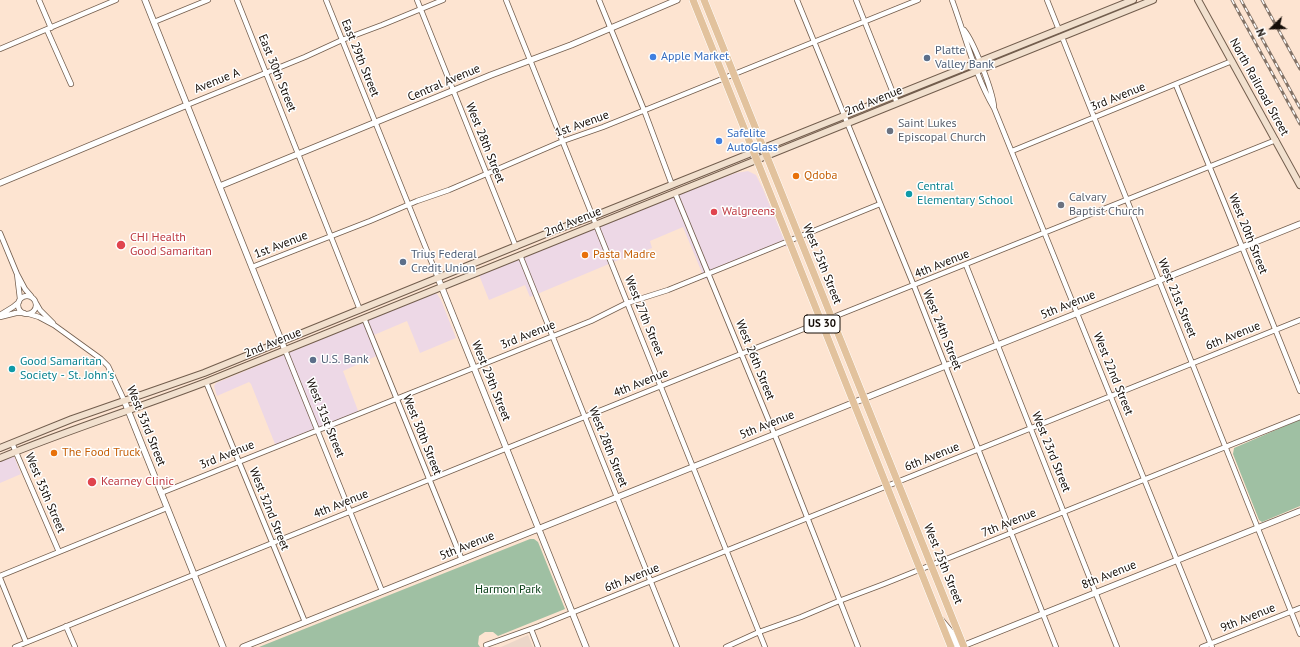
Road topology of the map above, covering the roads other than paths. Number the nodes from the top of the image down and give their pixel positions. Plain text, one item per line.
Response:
1 (39, 0) edge
2 (116, 0) edge
3 (145, 0) edge
4 (208, 0) edge
5 (236, 0) edge
6 (326, 0) edge
7 (417, 0) edge
8 (443, 0) edge
9 (506, 0) edge
10 (599, 0) edge
11 (677, 0) edge
12 (693, 0) edge
13 (704, 0) edge
14 (797, 0) edge
15 (856, 0) edge
16 (918, 0) edge
17 (952, 0) edge
18 (1047, 0) edge
19 (1133, 0) edge
20 (1153, 0) edge
21 (1198, 0) edge
22 (421, 10) junction
23 (154, 22) junction
24 (865, 22) junction
25 (610, 28) junction
26 (49, 29) junction
27 (1059, 30) junction
28 (1062, 37) junction
29 (342, 40) junction
30 (814, 42) junction
31 (0, 49) edge
32 (531, 59) junction
33 (1232, 61) junction
34 (977, 63) junction
35 (980, 70) junction
36 (266, 73) junction
37 (734, 74) junction
38 (724, 78) junction
39 (71, 84) dead end
40 (1176, 85) junction
41 (454, 91) junction
42 (894, 96) junction
43 (896, 103) junction
44 (187, 105) junction
45 (644, 110) junction
46 (844, 116) junction
47 (1094, 118) junction
48 (375, 123) junction
49 (847, 123) junction
50 (563, 140) junction
51 (1276, 140) junction
52 (763, 148) junction
53 (1012, 151) junction
54 (753, 152) junction
55 (298, 154) junction
56 (766, 156) junction
57 (756, 160) junction
58 (1210, 167) junction
59 (487, 174) junction
60 (0, 183) edge
61 (672, 185) junction
62 (1300, 185) edge
63 (220, 186) junction
64 (676, 193) junction
65 (1127, 200) junction
66 (408, 204) junction
67 (880, 204) junction
68 (594, 216) junction
69 (597, 224) junction
70 (1300, 224) edge
71 (0, 233) edge
72 (1045, 233) junction
73 (332, 236) junction
74 (799, 237) junction
75 (789, 241) junction
76 (516, 247) junction
77 (1243, 247) junction
78 (520, 255) junction
79 (966, 265) junction
80 (252, 267) junction
81 (708, 273) junction
82 (17, 274) junction
83 (438, 278) junction
84 (1159, 281) junction
85 (914, 286) junction
86 (441, 287) junction
87 (31, 296) junction
88 (19, 300) junction
89 (36, 302) junction
90 (627, 303) junction
91 (360, 310) junction
92 (26, 313) junction
93 (1078, 313) junction
94 (0, 316) edge
95 (364, 318) junction
96 (832, 318) junction
97 (1300, 320) edge
98 (821, 322) junction
99 (54, 325) junction
100 (1275, 330) junction
101 (552, 336) junction
102 (282, 341) junction
103 (997, 345) junction
104 (285, 350) junction
105 (742, 354) junction
106 (1192, 363) junction
107 (946, 366) junction
108 (474, 368) junction
109 (206, 382) junction
110 (661, 386) junction
111 (1300, 391) edge
112 (1111, 396) junction
113 (396, 398) junction
114 (864, 399) junction
115 (124, 400) junction
116 (854, 403) junction
117 (128, 410) junction
118 (585, 417) junction
119 (1300, 418) edge
120 (1030, 428) junction
121 (317, 430) junction
122 (775, 434) junction
123 (12, 443) junction
124 (1225, 447) junction
125 (0, 448) edge
126 (506, 448) junction
127 (979, 449) junction
128 (16, 451) junction
129 (0, 458) edge
130 (239, 461) junction
131 (694, 467) junction
132 (429, 480) junction
133 (1145, 480) junction
134 (898, 482) junction
135 (887, 486) junction
136 (161, 493) junction
137 (617, 497) junction
138 (167, 508) junction
139 (350, 511) junction
140 (1300, 511) edge
141 (1064, 512) junction
142 (807, 518) junction
143 (1258, 528) junction
144 (539, 530) junction
145 (1012, 533) junction
146 (272, 543) junction
147 (727, 550) junction
148 (59, 552) junction
149 (462, 560) junction
150 (1177, 560) junction
151 (931, 565) junction
152 (920, 570) junction
153 (194, 574) junction
154 (0, 577) edge
155 (650, 581) junction
156 (382, 591) junction
157 (1096, 592) junction
158 (839, 601) junction
159 (1300, 608) edge
160 (572, 612) junction
161 (1291, 612) junction
162 (1043, 613) junction
163 (939, 617) junction
164 (305, 622) junction
165 (66, 626) junction
166 (531, 629) junction
167 (759, 632) junction
168 (1300, 634) edge
169 (26, 642) junction
170 (486, 645) dead end
171 (1212, 645) edge
172 (964, 646) edge
173 (14, 647) edge
174 (75, 647) edge
175 (222, 647) edge
176 (243, 647) edge
177 (538, 647) edge
178 (586, 647) edge
179 (677, 647) edge
180 (726, 647) edge
181 (765, 647) edge
182 (858, 647) edge
183 (951, 647) edge
184 (1056, 647) edge
185 (1117, 647) edge
186 (1202, 647) edge

1 - 26 street
2 - 26 street
3 - 23 street, West 31st Street
4 - 23 street
5 - 36 street, East 30th Street
6 - 29 street, East 29th Street
7 - 22 street, West 28th Street
8 - 22 street, Avenue A
9 - 32 street, West 27th Street
10 - 25 street
11 - 25 street, Central Avenue
12 - 38 main road, West 25th Street / US 30
13 - 37 main road, West 25th Street / US 30
14 - 30 street, West 24th Street
15 - 24 street
16 - 24 street, 1st Avenue
17 - 34 street, West 22nd Street
18 - 27 street
19 - 27 main road, 2nd Avenue
20 - 28 main road, 2nd Avenue
21 - 33 main road, North Railroad Street
22 - 29 street, Avenue A
22 - 41 street, West 28th Street
23 - 44 street, West 31st Street
24 - 30 street, 1st Avenue
24 - 42 street
25 - 32 street, Central Avenue
25 - 45 street
26 - 31 street
26 - 39 street
27 - 34 main road, 2nd Avenue
28 - 35 main road, 2nd Avenue
28 - 47 street, West 21st Street
29 - 36 street, Avenue A
29 - 48 street, East 29th Street
30 - 37 street, 1st Avenue
30 - 46 street, West 24th Street
32 - 41 street, Central Avenue
32 - 50 street, West 27th Street
33 - 40 street, 3rd Avenue
33 - 51 main road, North Railroad Street
34 - 35 street, West 22nd Street
34 - 42 main road, 2nd Avenue
35 - 43 main road, 2nd Avenue
35 - 53 street, West 22nd Street
36 - 44 street, Avenue A
36 - 55 street, East 30th Street
37 - 38 street, 1st Avenue
37 - 52 main road, West 25th Street / US 30
38 - 45 street, 1st Avenue
38 - 54 main road, West 25th Street / US 30
40 - 47 street, 3rd Avenue
40 - 58 street, West 20th Street
41 - 48 street, Central Avenue
41 - 59 street, West 28th Street
42 - 43 street
42 - 46 main road, 2nd Avenue
43 - 49 main road, 2nd Avenue
44 - 60 street, Avenue A
44 - 63 street, West 31st Street
45 - 50 street, 1st Avenue
45 - 61 street
46 - 49 street, West 24th Street
46 - 52 main road, 2nd Avenue
47 - 53 street, 3rd Avenue
47 - 65 street, West 21st Street
48 - 55 street, Central Avenue
48 - 66 street, West 29th Street
49 - 56 main road, 2nd Avenue
49 - 67 street, West 24th Street
50 - 59 street, 1st Avenue
50 - 68 street, West 27th Street
51 - 58 street, 4th Avenue
51 - 62 main road, North Railroad Street
52 - 54 main road, 2nd Avenue
52 - 56 main road, West 25th Street / US 30
53 - 72 street, West 22nd Street
54 - 57 main road, West 25th Street / US 30
54 - 61 main road, 2nd Avenue
55 - 63 street, Central Avenue
55 - 73 street
56 - 57 main road, 2nd Avenue
56 - 74 main road, West 25th Street / US 30
57 - 64 main road, 2nd Avenue
57 - 75 main road, West 25th Street / US 30
58 - 65 street, 4th Avenue
58 - 77 street, West 20th Street
59 - 66 street, 1st Avenue
59 - 76 street, West 28th Street
61 - 68 main road, 2nd Avenue
63 - 80 street, West 31st Street
64 - 69 main road, 2nd Avenue
64 - 81 street, West 26th Street
65 - 72 street, 4th Avenue
65 - 84 street, West 21st Street
66 - 73 street, 1st Avenue
66 - 83 street, West 29th Street
67 - 74 street, 3rd Avenue
67 - 85 street, West 24th Street
68 - 69 street, West 27th Street
68 - 76 main road, 2nd Avenue
69 - 78 main road, 2nd Avenue
69 - 90 street, West 27th Street
70 - 77 street, 5th Avenue
71 - 82 street
72 - 79 street, 4th Avenue
72 - 93 street, West 22nd Street
73 - 80 street, 1st Avenue
73 - 91 street
74 - 75 street, 3rd Avenue
74 - 96 main road, West 25th Street / US 30
75 - 81 street, 3rd Avenue
75 - 98 main road, West 25th Street / US 30
76 - 83 main road, 2nd Avenue
77 - 84 street, 5th Avenue
77 - 100 street, West 20th Street
78 - 86 main road, 2nd Avenue
78 - 101 street, West 28th Street
79 - 85 street, 4th Avenue
79 - 103 street, West 23rd Street
80 - 102 street, West 31st Street
81 - 90 street, 3rd Avenue
81 - 105 street, West 26th Street
82 - 87 street
82 - 88 street
83 - 86 street, West 29th Street
83 - 91 main road, 2nd Avenue
84 - 93 street, 5th Avenue
84 - 106 street, West 21st Street
85 - 96 street, 4th Avenue
85 - 107 street, West 24th Street
86 - 95 main road, 2nd Avenue
86 - 108 street, West 29th Street
87 - 88 street
87 - 89 street
88 - 92 street
88 - 94 street
89 - 92 street
89 - 99 street, West 33rd Street
90 - 101 street, 3rd Avenue
90 - 110 street, West 27th Street
91 - 102 main road, 2nd Avenue
92 - 94 street
92 - 99 street, West 33rd Street
93 - 103 street, 5th Avenue
93 - 112 street, West 22nd Street
95 - 104 main road, 2nd Avenue
95 - 113 street, West 30th Street
96 - 98 street, 4th Avenue
96 - 114 main road, West 25th Street / US 30
97 - 100 street, 6th Avenue
98 - 105 street, 4th Avenue
98 - 116 main road, West 25th Street / US 30
99 - 115 street, West 33rd Street
100 - 106 street, 6th Avenue
100 - 111 street, West 20th Street
101 - 108 street, 3rd Avenue
101 - 118 street, West 28th Street
102 - 104 street, West 31st Street
102 - 115 main road, 2nd Avenue
103 - 107 street, 5th Avenue
103 - 120 street, West 23rd Street
104 - 109 main road, 2nd Avenue
104 - 121 street, West 31st Street
105 - 110 street, 4th Avenue
105 - 122 street, West 26th Street
106 - 112 street, 6th Avenue
106 - 124 street, West 21st Street
107 - 114 street, 5th Avenue
107 - 127 street, West 24th Street
108 - 113 street, 3rd Avenue
108 - 126 street, West 29th Street
109 - 117 main road, 2nd Avenue
109 - 130 street, West 32nd Street
110 - 118 street, 4th Avenue
110 - 131 street, West 27th Street
112 - 120 street, 6th Avenue
112 - 133 street, West 22nd Street
113 - 121 street, 3rd Avenue
113 - 132 street, West 30th Street
114 - 116 street, 5th Avenue
114 - 134 main road, West 25th Street / US 30
115 - 117 street, West 33rd Street
115 - 123 main road, 2nd Avenue
116 - 122 street, 5th Avenue
116 - 135 main road, West 25th Street / US 30
117 - 128 main road, 2nd Avenue
117 - 136 street, West 33rd Street
118 - 126 street, 4th Avenue
118 - 137 street, West 28th Street
119 - 124 street, 7th Avenue
120 - 127 street, 6th Avenue
120 - 141 street, West 23rd Street
121 - 130 street, 3rd Avenue
121 - 139 street, West 31st Street
122 - 131 street, 5th Avenue
122 - 142 street, West 26th Street
123 - 125 main road, 2nd Avenue
123 - 128 street, West 35th Street
124 - 133 street, 7th Avenue
124 - 143 street, West 21st Street
126 - 132 street, 4th Avenue
126 - 144 street, West 29th Street
127 - 134 street, 6th Avenue
127 - 145 street, West 24th Street
128 - 129 main road, 2nd Avenue
128 - 148 street, West 35th Street
130 - 136 street, 3rd Avenue
130 - 146 street, West 32nd Street
131 - 137 street, 5th Avenue
131 - 147 street, West 27th Street
132 - 139 street, 4th Avenue
132 - 149 street, West 30th Street
133 - 141 street, 7th Avenue
133 - 150 street, West 22nd Street
134 - 135 street, 6th Avenue
134 - 151 main road, West 25th Street / US 30
135 - 142 street, 6th Avenue
135 - 152 main road, West 25th Street / US 30
136 - 138 street, West 33rd Street
137 - 144 street, 5th Avenue
137 - 155 street, West 28th Street
138 - 148 street
138 - 153 street, West 33rd Street
139 - 146 street, 4th Avenue
139 - 156 street, West 31st Street
140 - 143 street, 8th Avenue
141 - 145 street, 7th Avenue
141 - 157 street, West 23rd Street
142 - 147 street, 6th Avenue
142 - 158 street, West 26th Street
143 - 150 street, 8th Avenue
143 - 161 street, West 21st Street
144 - 149 street, 5th Avenue
144 - 160 street, West 29th Street
145 - 151 street, 7th Avenue
145 - 162 street, West 24th Street
146 - 153 street, 4th Avenue
146 - 164 street, West 32nd Street
147 - 155 street, 6th Avenue
147 - 167 street, West 27th Street
148 - 154 street
149 - 156 street, 5th Avenue
150 - 157 street, 8th Avenue
150 - 171 street, West 22nd Street
151 - 152 street, 7th Avenue
151 - 172 main road, West 25th Street / US 30
152 - 158 street, 7th Avenue
152 - 163 main road, West 25th Street / US 30
153 - 165 street, 4th Avenue
153 - 175 street, West 33rd Street
154 - 169 street
155 - 160 street, 6th Avenue
155 - 179 street, West 28th Street
156 - 164 street, 5th Avenue
157 - 162 street, 8th Avenue
157 - 185 street, West 23rd Street
158 - 167 street, 7th Avenue
158 - 182 street, West 26th Street
159 - 161 street, 9th Avenue
160 - 166 street, 6th Avenue
160 - 178 street, West 29th Street
161 - 168 street, West 21st Street
161 - 171 street, 9th Avenue
162 - 172 street, 8th Avenue
162 - 184 street, West 24th Street
163 - 172 street
163 - 183 main road, West 25th Street / US 30
164 - 176 street, 5th Avenue
165 - 169 street, 4th Avenue
165 - 174 street
166 - 170 street, 6th Avenue
166 - 177 street
167 - 180 street, 7th Avenue
167 - 181 street, West 27th Street
169 - 173 street, 4th Avenue
171 - 186 street, 9th Avenue

